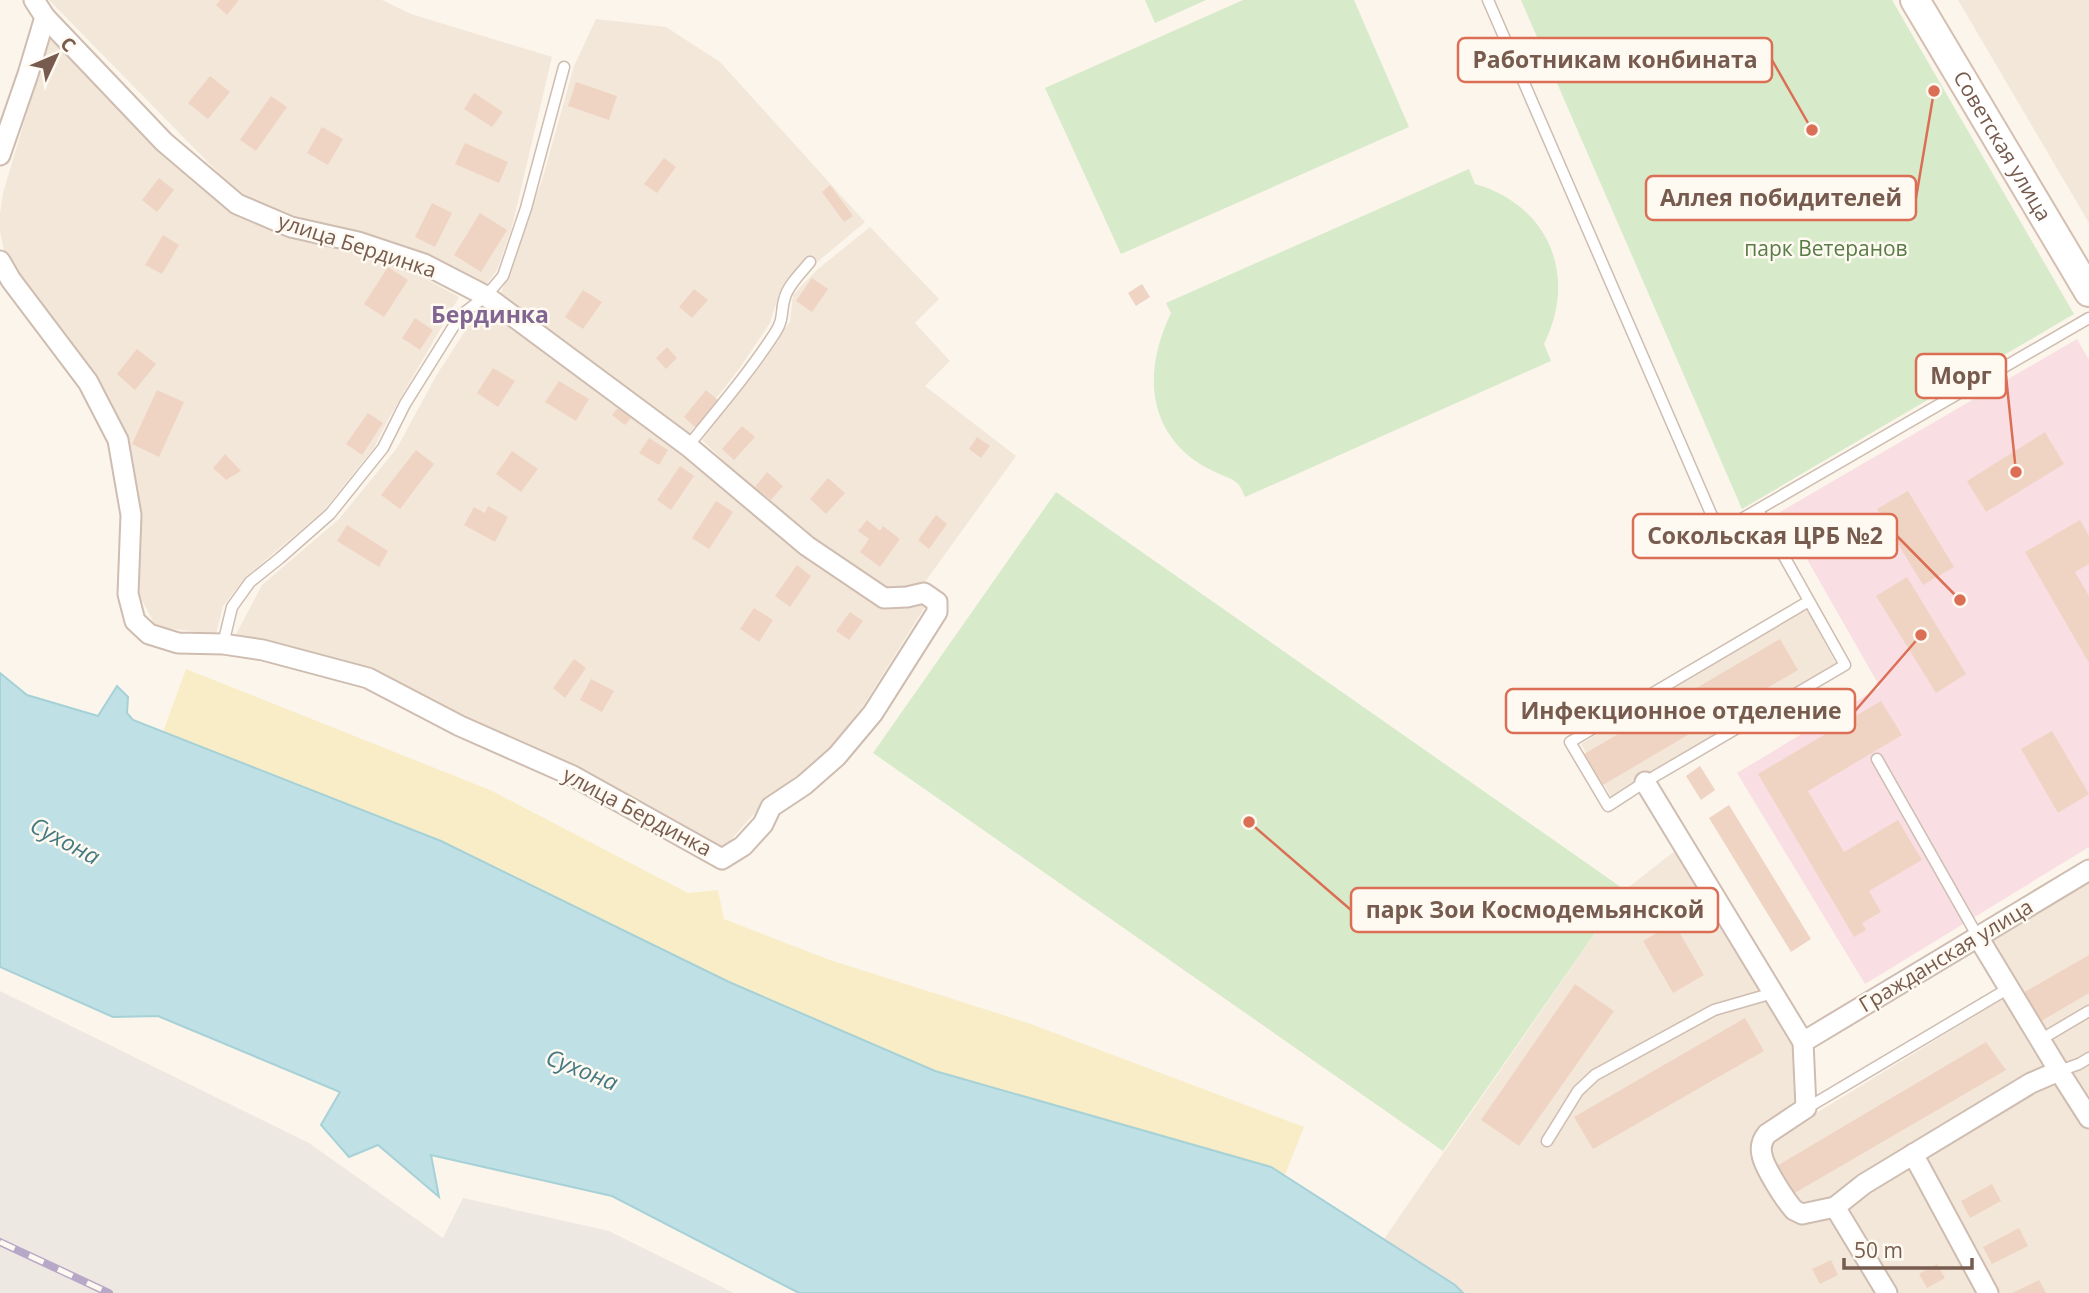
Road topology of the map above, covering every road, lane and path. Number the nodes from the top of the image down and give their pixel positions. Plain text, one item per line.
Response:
1 (34, 0) edge
2 (1488, 0) edge
3 (1915, 0) edge
4 (45, 17) junction
5 (565, 67) dead end
6 (0, 155) edge
7 (0, 261) edge
8 (810, 261) dead end
9 (2089, 292) edge
10 (486, 296) junction
11 (2089, 318) edge
12 (688, 446) junction
13 (1758, 510) junction
14 (1809, 601) junction
15 (223, 644) junction
16 (1877, 759) dead end
17 (1645, 782) junction
18 (2089, 870) edge
19 (1978, 937) junction
20 (2009, 989) junction
21 (1773, 993) junction
22 (2089, 1011) edge
23 (2040, 1040) junction
24 (1803, 1042) junction
25 (2089, 1058) edge
26 (2059, 1071) junction
27 (1806, 1108) junction
28 (2089, 1118) edge
29 (1547, 1141) dead end
30 (1913, 1154) junction
31 (1835, 1207) junction
32 (1887, 1293) edge
33 (1988, 1293) edge

1 - 4 street, улица Бердинка
2 - 13 lane
3 - 9 main road, Советская улица
4 - 6 street
4 - 10 street, улица Бердинка
5 - 10 lane
7 - 15 street, улица Бердинка
8 - 12 lane
10 - 12 street, улица Бердинка
10 - 15 lane
11 - 13 lane
12 - 15 street, улица Бердинка
13 - 14 lane
14 - 17 lane
14 - 17 lane
16 - 19 lane
17 - 21 street
18 - 19 street, Гражданская улица
19 - 20 street
19 - 24 street, Гражданская улица
20 - 23 street
20 - 27 lane
21 - 24 street
21 - 29 lane
22 - 23 lane
23 - 26 street
24 - 27 street
25 - 26 lane
26 - 28 street
26 - 30 street
27 - 31 street
30 - 31 street
30 - 33 street
31 - 32 street

